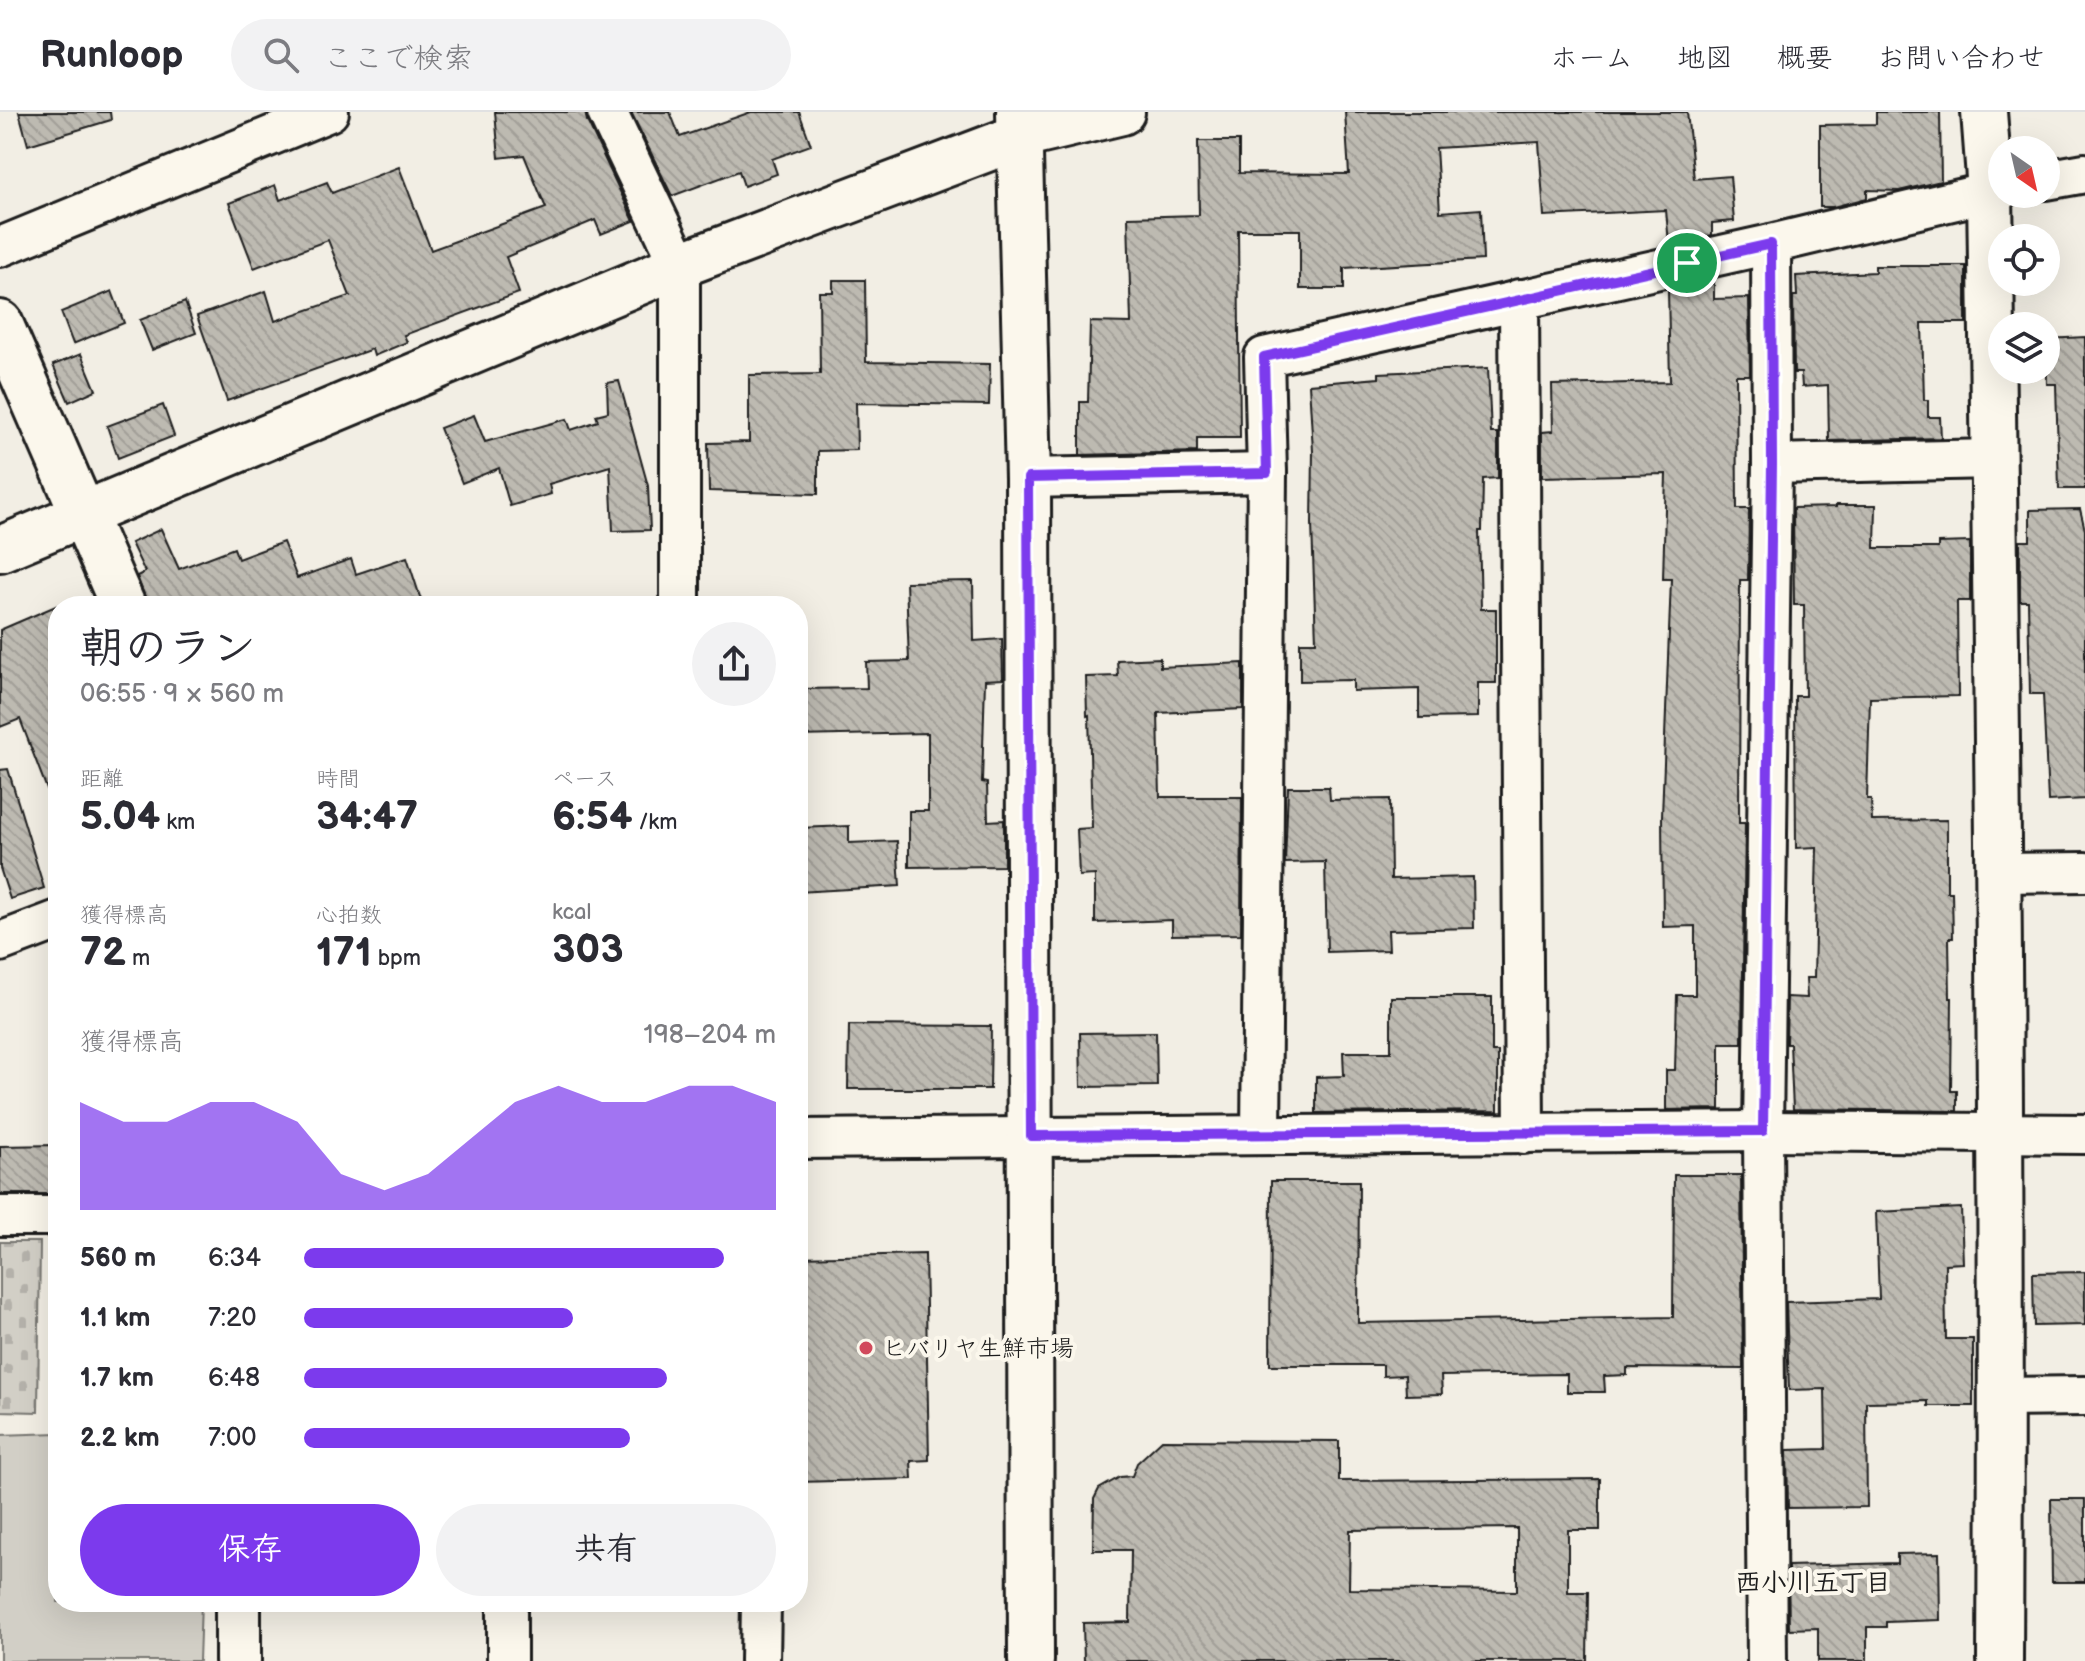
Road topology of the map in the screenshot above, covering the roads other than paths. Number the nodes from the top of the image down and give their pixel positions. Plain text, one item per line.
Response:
1 (329, 112) edge
2 (607, 112) edge
3 (1122, 112) edge
4 (1984, 112) edge
5 (1020, 124) edge
6 (1988, 138) edge
7 (2085, 173) edge
8 (2060, 177) edge
9 (1988, 192) edge
10 (1996, 208) edge
11 (1771, 244) junction
12 (0, 247) edge
13 (680, 265) junction
14 (1519, 299) junction
15 (0, 323) edge
16 (1993, 459) junction
17 (1772, 464) junction
18 (1267, 473) junction
19 (1028, 478) junction
20 (83, 515) junction
21 (0, 549) edge
22 (119, 596) edge
23 (680, 596) edge
24 (2085, 872) edge
25 (1998, 873) junction
26 (48, 924) edge
27 (0, 942) edge
28 (1763, 1131) junction
29 (2000, 1133) junction
30 (1524, 1134) junction
31 (2085, 1134) edge
32 (1261, 1135) junction
33 (1031, 1136) junction
34 (808, 1139) edge
35 (0, 1216) edge
36 (48, 1216) edge
37 (2085, 1396) edge
38 (2002, 1397) junction
39 (238, 1612) edge
40 (507, 1612) edge
41 (761, 1612) edge
42 (238, 1661) edge
43 (507, 1661) edge
44 (760, 1661) edge
45 (1031, 1661) edge
46 (1767, 1661) edge
47 (2000, 1661) edge

1 - 12 street
2 - 13 street
3 - 5 street
4 - 6 street
5 - 13 street
5 - 19 street
7 - 8 street
9 - 11 street
10 - 16 street
11 - 14 street
11 - 17 street
13 - 20 street
13 - 23 street
14 - 18 street
14 - 30 street
15 - 20 street
16 - 17 street
16 - 25 street
17 - 28 street
18 - 19 street
18 - 32 street
19 - 33 street
20 - 21 street
20 - 22 street
24 - 25 street
25 - 29 street
26 - 27 street
28 - 29 street
28 - 30 street
28 - 46 street
29 - 31 street
29 - 38 street
30 - 32 street
32 - 33 street
33 - 34 street
33 - 45 street
35 - 36 street
37 - 38 street
38 - 47 street
39 - 42 street
40 - 43 street
41 - 44 street

